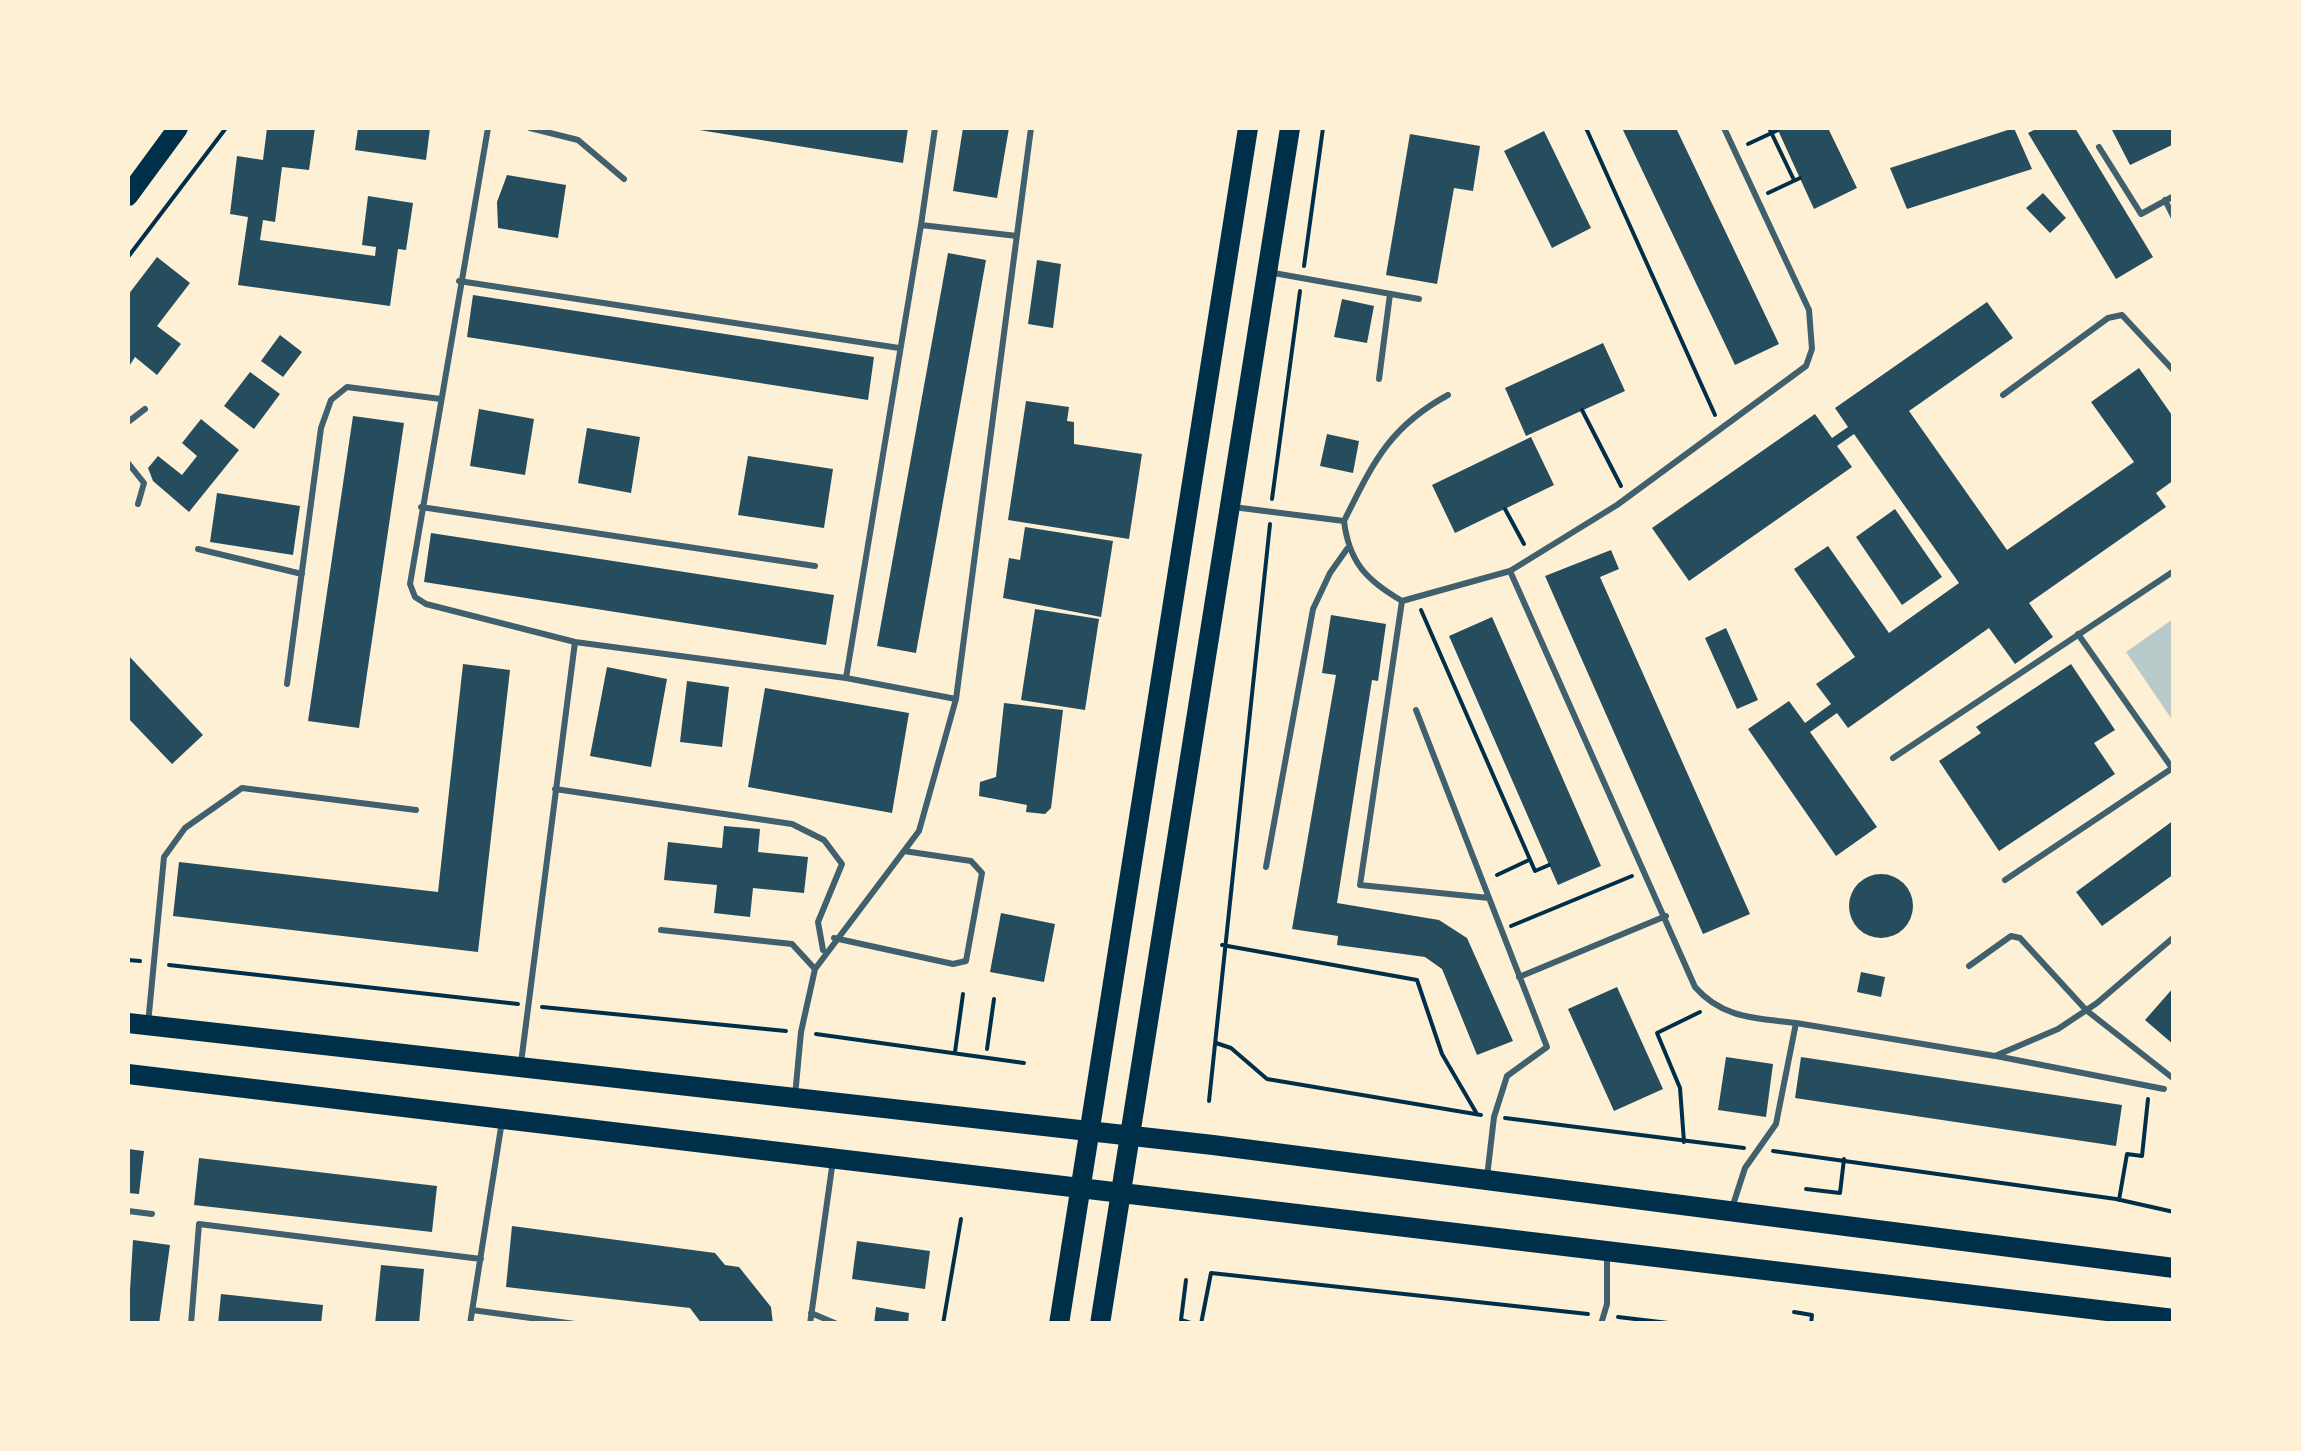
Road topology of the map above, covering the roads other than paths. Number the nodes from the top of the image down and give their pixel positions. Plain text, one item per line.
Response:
1 (178, 128) edge
2 (488, 128) edge
3 (530, 128) edge
4 (935, 128) edge
5 (1031, 128) edge
6 (1248, 128) edge
7 (1290, 128) edge
8 (1724, 128) edge
9 (2099, 148) dead end
10 (624, 179) dead end
11 (128, 196) edge
12 (2174, 196) edge
13 (2165, 200) junction
14 (2174, 218) edge
15 (921, 225) junction
16 (1017, 236) junction
17 (1267, 272) junction
18 (459, 281) junction
19 (1390, 294) junction
20 (1419, 299) dead end
21 (899, 348) junction
22 (2174, 371) edge
23 (1378, 380) dead end
24 (1448, 394) dead end
25 (2003, 395) dead end
26 (441, 399) junction
27 (145, 408) dead end
28 (128, 422) edge
29 (128, 463) edge
30 (138, 504) dead end
31 (422, 507) junction
32 (1230, 507) junction
33 (1344, 521) junction
34 (198, 549) dead end
35 (1347, 550) junction
36 (815, 566) dead end
37 (2174, 570) edge
38 (1510, 571) junction
39 (302, 574) junction
40 (1402, 601) junction
41 (2078, 634) junction
42 (574, 642) junction
43 (846, 678) junction
44 (287, 684) dead end
45 (956, 698) junction
46 (1416, 710) dead end
47 (1893, 758) dead end
48 (2173, 768) edge
49 (555, 789) junction
50 (416, 810) dead end
51 (903, 851) junction
52 (1266, 866) dead end
53 (2005, 880) dead end
54 (1489, 898) junction
55 (1666, 916) junction
56 (661, 930) dead end
57 (2174, 937) edge
58 (834, 938) junction
59 (823, 952) junction
60 (1968, 966) dead end
61 (814, 969) junction
62 (1520, 976) junction
63 (2086, 1010) junction
64 (138, 1024) edge
65 (1796, 1024) junction
66 (1995, 1056) junction
67 (520, 1066) junction
68 (128, 1074) edge
69 (2174, 1079) edge
70 (2164, 1089) dead end
71 (795, 1097) junction
72 (503, 1119) junction
73 (1089, 1130) junction
74 (1130, 1135) junction
75 (833, 1159) junction
76 (1487, 1178) junction
77 (1080, 1189) junction
78 (1121, 1194) junction
79 (1732, 1209) junction
80 (128, 1210) edge
81 (152, 1214) dead end
82 (1607, 1252) junction
83 (481, 1258) junction
84 (2174, 1268) edge
85 (472, 1310) junction
86 (811, 1313) junction
87 (2174, 1320) edge
88 (191, 1324) edge
89 (470, 1324) edge
90 (576, 1324) edge
91 (810, 1324) edge
92 (837, 1324) edge
93 (1059, 1324) edge
94 (1100, 1324) edge
95 (1601, 1324) edge

1 - 11 main road
2 - 18 lane
3 - 10 lane
4 - 15 lane
5 - 16 lane
6 - 73 main road
7 - 17 main road
8 - 38 lane
9 - 13 lane
12 - 13 lane
13 - 14 lane
15 - 16 lane
15 - 21 lane
16 - 45 lane
17 - 19 lane
17 - 32 main road
18 - 21 lane
18 - 26 lane
19 - 20 lane
19 - 23 lane
21 - 43 lane
22 - 25 lane
24 - 33 lane
26 - 31 lane
26 - 39 lane
27 - 28 lane
29 - 30 lane
31 - 36 lane
31 - 42 lane
32 - 33 lane
32 - 74 main road
33 - 35 lane
34 - 39 lane
35 - 40 lane
35 - 52 lane
37 - 41 lane
38 - 40 lane
38 - 55 lane
39 - 44 lane
40 - 54 lane
41 - 47 lane
41 - 48 lane
42 - 43 lane
42 - 49 lane
43 - 45 lane
45 - 51 lane
46 - 54 lane
48 - 53 lane
49 - 59 lane
49 - 67 lane
50 - 64 lane
51 - 58 lane
51 - 58 lane
54 - 62 lane
55 - 62 lane
55 - 65 lane
56 - 61 lane
57 - 63 lane
58 - 59 lane
59 - 61 lane
60 - 63 lane
61 - 71 lane
62 - 76 lane
63 - 66 lane
63 - 69 lane
64 - 67 main road
65 - 66 lane
65 - 79 lane
66 - 70 lane
67 - 71 main road
68 - 72 main road
71 - 73 main road
72 - 75 main road
72 - 83 lane
73 - 74 main road
73 - 77 main road
74 - 76 main road
74 - 78 main road
75 - 77 main road
75 - 86 lane
76 - 79 main road
77 - 78 main road
77 - 93 main road
78 - 82 main road
78 - 94 main road
79 - 84 main road
80 - 81 lane
82 - 87 main road
82 - 95 lane
83 - 85 lane
83 - 88 lane
85 - 89 lane
85 - 90 lane
86 - 91 lane
86 - 92 lane

